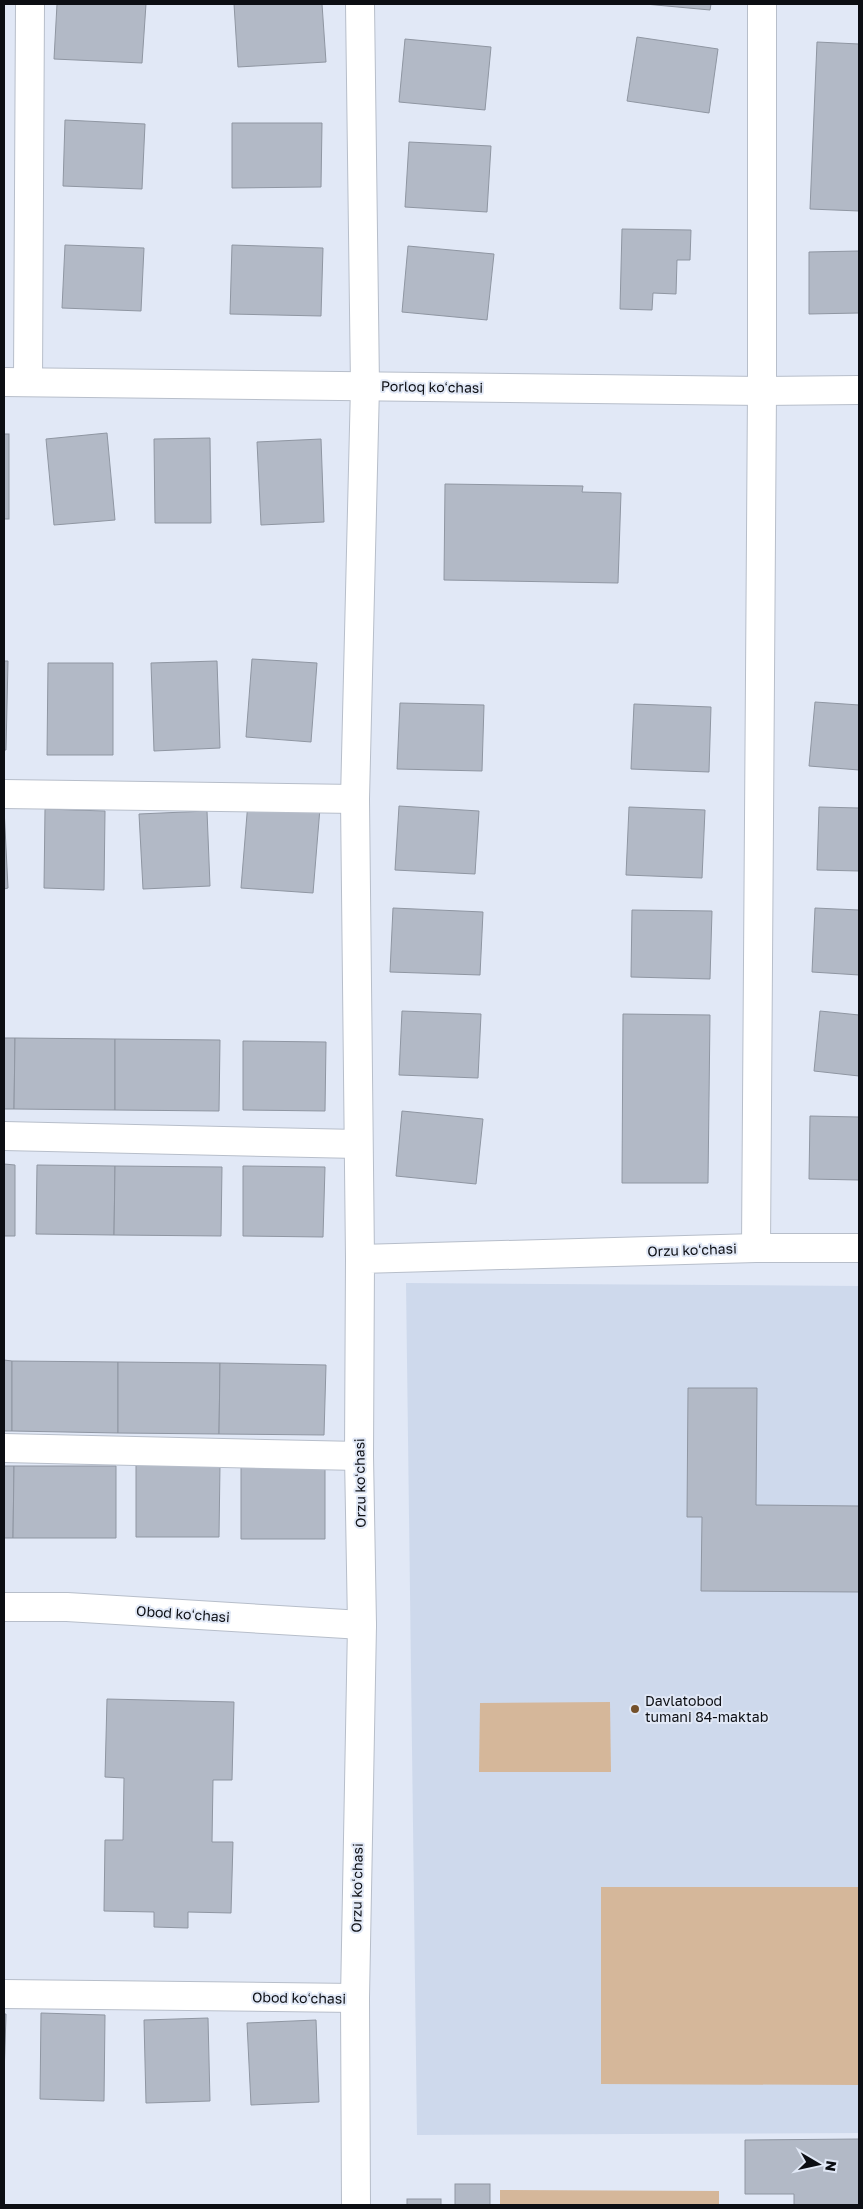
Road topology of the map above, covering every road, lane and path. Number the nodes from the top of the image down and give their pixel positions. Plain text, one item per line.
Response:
1 (30, 4) edge
2 (360, 4) edge
3 (762, 4) edge
4 (16, 382) edge
5 (365, 386) junction
6 (859, 390) edge
7 (762, 391) junction
8 (4, 794) edge
9 (356, 799) junction
10 (4, 1136) edge
11 (358, 1144) junction
12 (756, 1248) junction
13 (859, 1248) edge
14 (360, 1259) junction
15 (4, 1448) edge
16 (360, 1456) junction
17 (4, 1607) edge
18 (362, 1625) junction
19 (4, 1994) edge
20 (355, 1998) junction
21 (356, 2205) edge

1 - 4 street
2 - 5 street
3 - 7 street
4 - 5 street, Porloq koʻchasi
5 - 7 street, Porloq koʻchasi
5 - 9 street
6 - 7 street, Porloq koʻchasi
7 - 12 street
8 - 9 street
9 - 11 street
10 - 11 street
11 - 14 street
12 - 13 street, Orzu koʻchasi
12 - 14 street, Orzu koʻchasi
14 - 16 street, Orzu koʻchasi
15 - 16 street
16 - 18 street, Orzu koʻchasi
17 - 18 street, Obod koʻchasi
18 - 20 street, Orzu koʻchasi
19 - 20 street, Obod koʻchasi
20 - 21 street, Orzu koʻchasi

